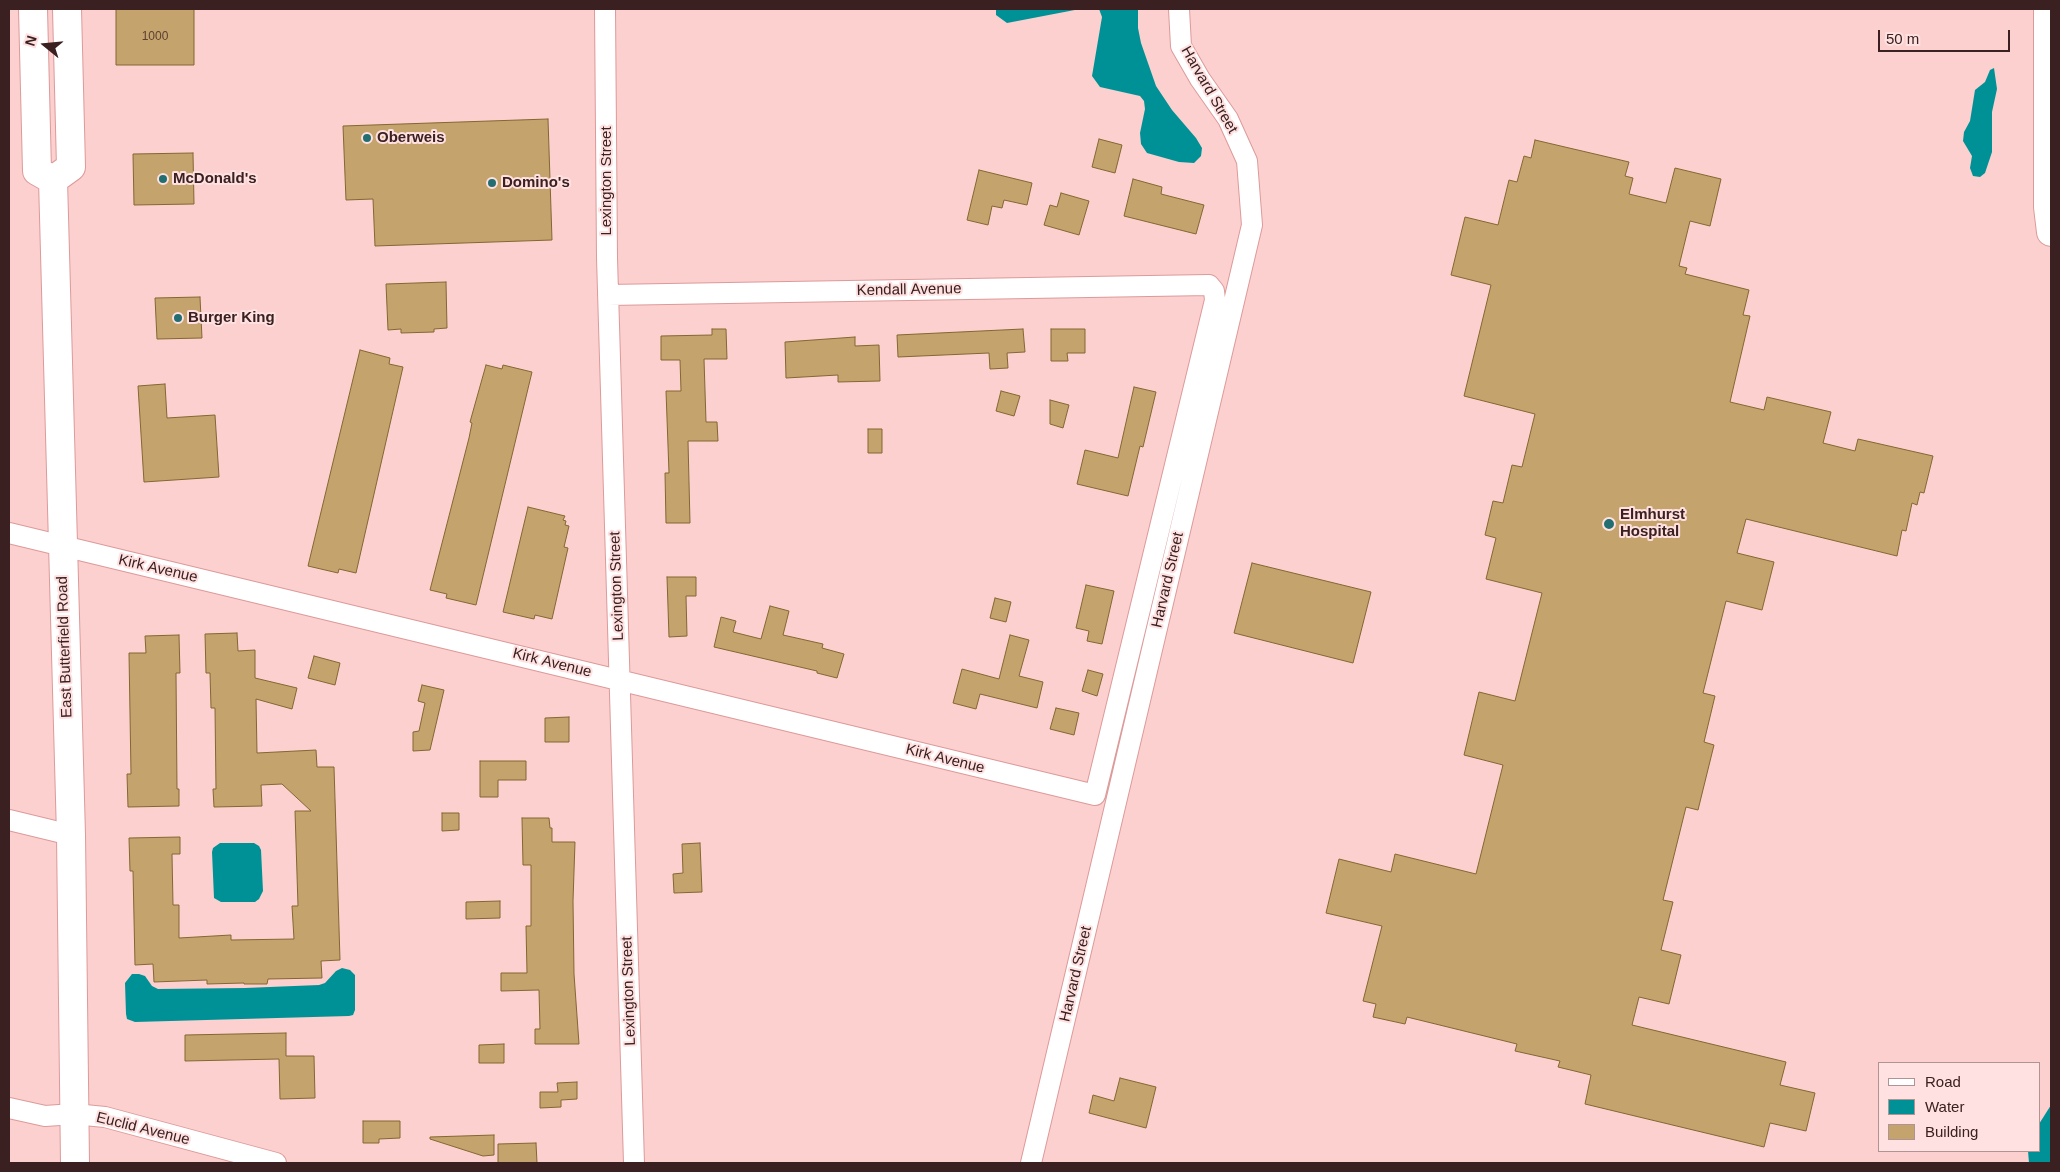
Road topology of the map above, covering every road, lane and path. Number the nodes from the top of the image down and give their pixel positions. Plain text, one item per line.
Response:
1 (33, 9) edge
2 (67, 9) edge
3 (605, 9) edge
4 (1179, 9) edge
5 (2048, 9) edge
6 (53, 180) junction
7 (2051, 232) edge
8 (1209, 285) joint
9 (608, 295) junction
10 (9, 533) edge
11 (63, 546) junction
12 (620, 680) junction
13 (1095, 795) joint
14 (9, 820) edge
15 (71, 835) junction
16 (9, 1108) edge
17 (74, 1114) junction
18 (75, 1163) edge
19 (276, 1163) edge
20 (634, 1163) edge
21 (1030, 1163) edge

1 - 6 main road
2 - 6 main road
3 - 9 street, Lexington Street
4 - 21 street, Harvard Street
5 - 7 main road
6 - 11 main road, East Butterfield Road
8 - 9 street, Kendall Avenue
8 - 13 street, Harvard Street
9 - 12 street, Lexington Street
10 - 11 street, Kirk Avenue
11 - 12 street, Kirk Avenue
11 - 15 main road, East Butterfield Road
12 - 13 street, Kirk Avenue
12 - 20 street, Lexington Street
14 - 15 street
15 - 17 main road, East Butterfield Road
16 - 17 street, Euclid Avenue
17 - 18 main road, East Butterfield Road
17 - 19 street, Euclid Avenue

